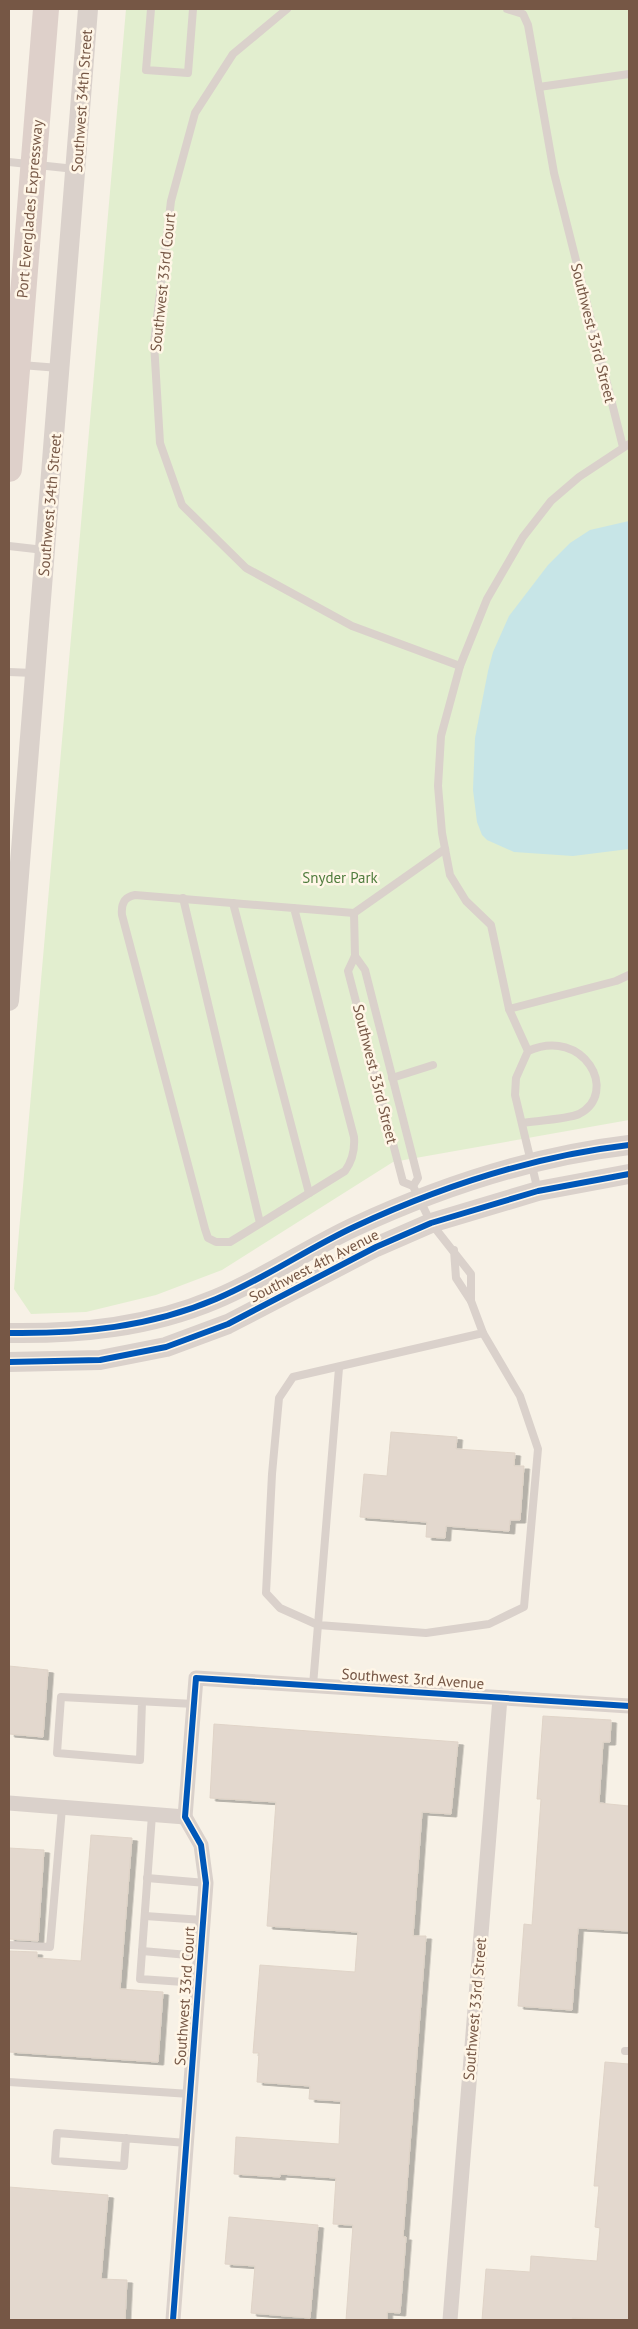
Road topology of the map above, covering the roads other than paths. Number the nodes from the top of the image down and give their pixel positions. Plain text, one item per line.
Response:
1 (46, 9) edge
2 (88, 9) edge
3 (151, 9) edge
4 (193, 9) edge
5 (287, 9) edge
6 (507, 9) edge
7 (629, 74) edge
8 (539, 87) junction
9 (9, 162) edge
10 (76, 169) junction
11 (9, 364) edge
12 (61, 368) junction
13 (626, 446) edge
14 (9, 469) edge
15 (9, 546) edge
16 (46, 550) junction
17 (460, 666) junction
18 (9, 672) edge
19 (36, 674) junction
20 (445, 849) junction
21 (183, 898) junction
22 (233, 903) junction
23 (294, 908) junction
24 (354, 913) junction
25 (355, 956) junction
26 (629, 975) edge
27 (9, 1001) edge
28 (509, 1009) junction
29 (528, 1051) junction
30 (433, 1065) dead end
31 (392, 1078) junction
32 (522, 1123) junction
33 (629, 1145) edge
34 (532, 1164) junction
35 (629, 1174) edge
36 (538, 1191) junction
37 (309, 1193) junction
38 (416, 1193) junction
39 (260, 1223) junction
40 (431, 1223) junction
41 (454, 1250) junction
42 (471, 1302) junction
43 (9, 1333) edge
44 (483, 1333) junction
45 (9, 1362) edge
46 (338, 1368) junction
47 (318, 1625) junction
48 (313, 1685) junction
49 (500, 1698) junction
50 (142, 1702) junction
51 (194, 1704) junction
52 (629, 1706) edge
53 (9, 1803) edge
54 (62, 1808) junction
55 (152, 1815) junction
56 (185, 1817) junction
57 (147, 1878) junction
58 (206, 1883) junction
59 (145, 1916) junction
60 (203, 1920) junction
61 (9, 1945) edge
62 (142, 1951) junction
63 (200, 1956) junction
64 (198, 1983) junction
65 (9, 2082) edge
66 (190, 2094) junction
67 (126, 2138) junction
68 (186, 2143) junction
69 (173, 2320) edge
70 (450, 2320) edge

1 - 14 highway, Port Everglades Expressway
2 - 10 street, Southwest 34th Street
3 - 4 lane
5 - 17 lane, Southwest 33rd Court
6 - 8 lane, Southwest 33rd Street
7 - 8 lane
8 - 13 lane, Southwest 33rd Street
9 - 10 lane
10 - 12 street, Southwest 34th Street
11 - 12 lane
12 - 16 street, Southwest 34th Street
13 - 17 lane, Southwest 33rd Street
15 - 16 lane
16 - 19 street, Southwest 34th Street
17 - 20 lane, Southwest 33rd Street
18 - 19 lane
19 - 27 street, Southwest 34th Street
20 - 24 lane
20 - 28 lane, Southwest 33rd Street
21 - 22 lane
21 - 39 lane
21 - 39 lane
22 - 23 lane
22 - 37 lane
23 - 24 lane
23 - 37 lane
24 - 25 lane, Southwest 33rd Street
25 - 31 lane, Southwest 33rd Street
25 - 38 lane, Southwest 33rd Street
26 - 28 lane
28 - 29 lane, Southwest 33rd Street
29 - 32 lane
29 - 32 lane
30 - 31 lane
31 - 38 lane, Southwest 33rd Street
32 - 34 lane
33 - 34 street, Southwest 4th Avenue
34 - 36 lane
34 - 38 street, Southwest 4th Avenue
35 - 36 street, Southwest 4th Avenue
36 - 40 street, Southwest 4th Avenue
37 - 39 lane
38 - 40 lane, Southwest 33rd Street
38 - 43 street, Southwest 4th Avenue
40 - 41 lane, Southwest 33rd Street
40 - 45 street, Southwest 4th Avenue
41 - 42 lane
41 - 42 lane, Southwest 33rd Street
42 - 44 lane
44 - 46 lane
44 - 47 lane
46 - 47 lane
46 - 47 lane
47 - 48 lane
48 - 49 street, Southwest 3rd Avenue
48 - 51 street, Southwest 3rd Avenue
49 - 52 street, Southwest 3rd Avenue
49 - 70 street, Southwest 33rd Street
50 - 50 lane
50 - 51 lane
51 - 56 street
53 - 54 street
54 - 55 street
54 - 61 lane
55 - 56 street
55 - 57 lane
56 - 58 street, Southwest 33rd Court
57 - 58 lane
57 - 59 lane
58 - 60 street, Southwest 33rd Court
59 - 60 lane
59 - 62 lane
60 - 63 street, Southwest 33rd Court
62 - 63 lane
62 - 64 lane
63 - 64 street, Southwest 33rd Court
64 - 66 street, Southwest 33rd Court
65 - 66 lane
66 - 68 street, Southwest 33rd Court
67 - 67 lane
67 - 68 lane
68 - 69 street, Southwest 33rd Court

